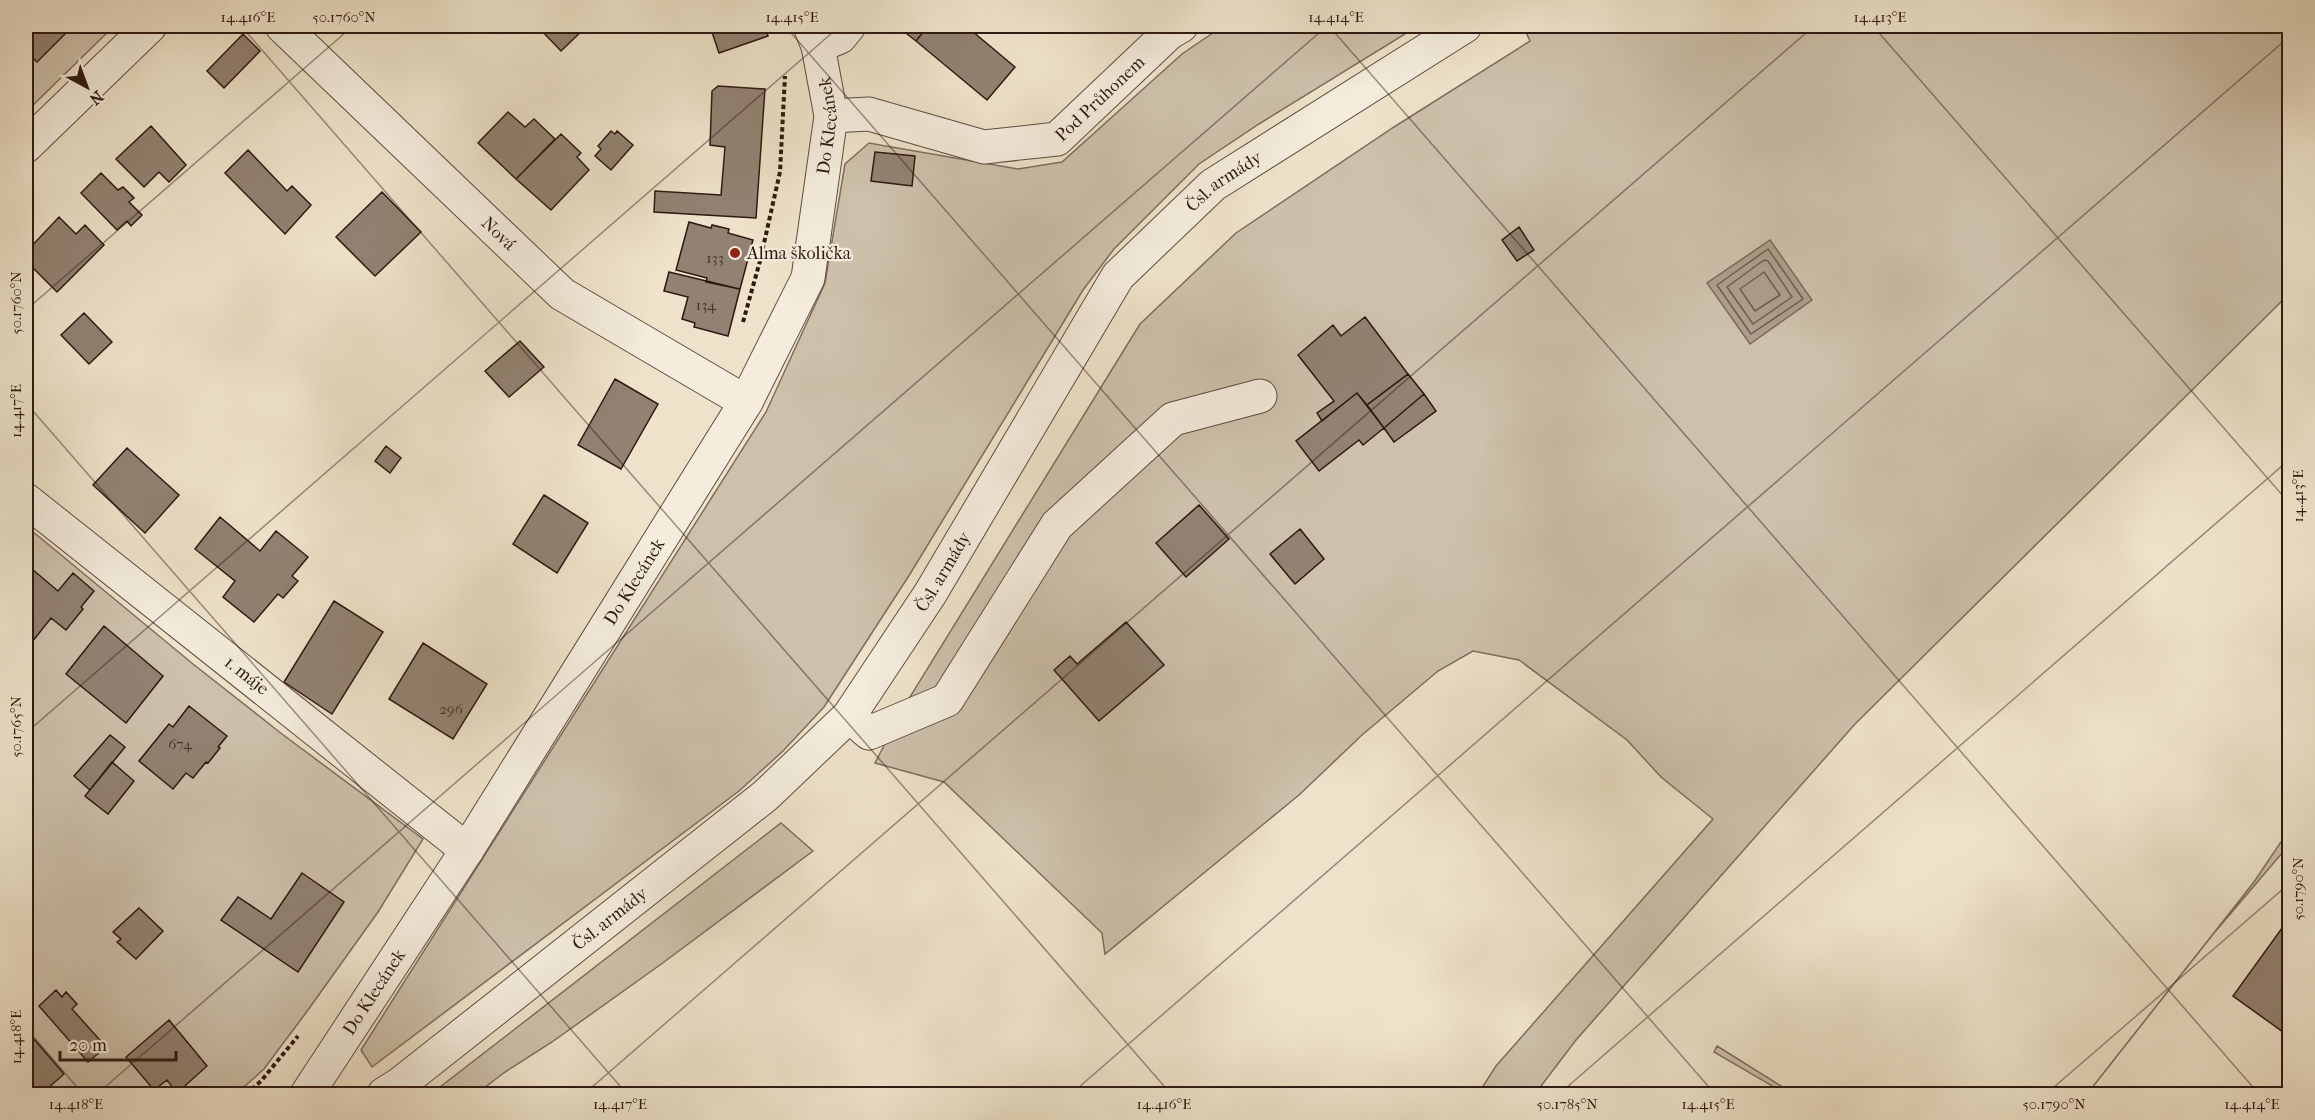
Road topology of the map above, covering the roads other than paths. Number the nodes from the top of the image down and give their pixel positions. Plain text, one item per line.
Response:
1 (150, 26) edge
2 (282, 26) edge
3 (849, 26) edge
4 (1181, 26) edge
5 (1465, 26) edge
6 (814, 36) edge
7 (831, 116) junction
8 (26, 146) edge
9 (1260, 396) dead end
10 (746, 402) junction
11 (26, 500) edge
12 (849, 716) junction
13 (467, 850) junction
14 (307, 1095) edge
15 (384, 1095) edge

1 - 8 street
2 - 10 street, Nová
3 - 6 street
4 - 7 street, Pod Průhonem
5 - 12 street, Čsl. armády
6 - 7 street, Do Klecánek
7 - 10 street, Do Klecánek
9 - 12 street
10 - 13 street, Do Klecánek
11 - 13 street, 1. máje
12 - 15 street, Čsl. armády
13 - 14 street, Do Klecánek

